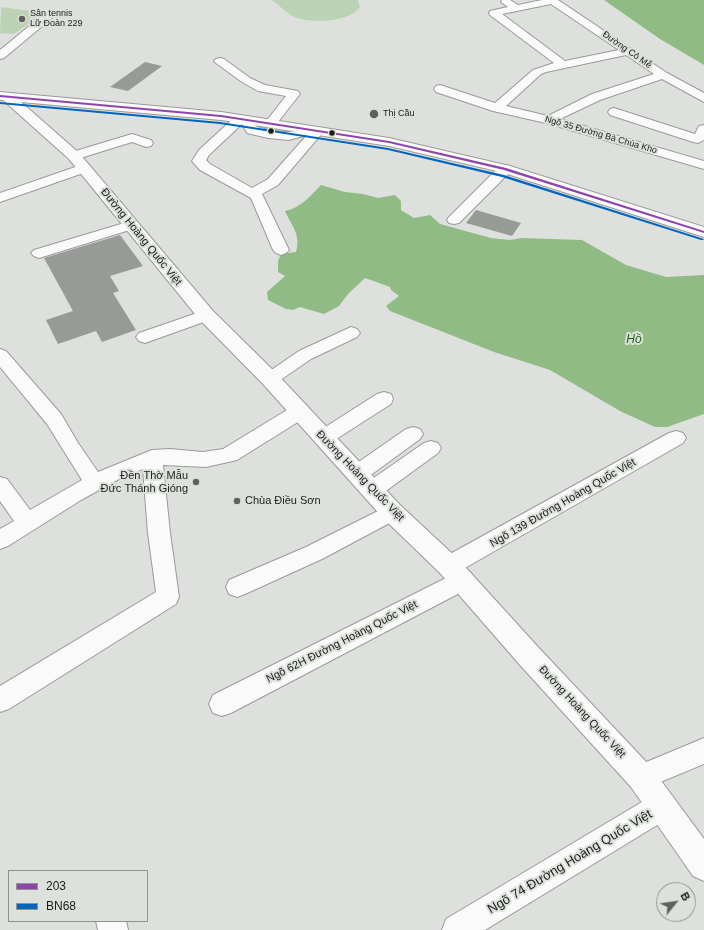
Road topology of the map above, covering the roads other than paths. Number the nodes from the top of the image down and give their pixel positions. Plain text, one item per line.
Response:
1 (503, 0) edge
2 (552, 0) edge
3 (517, 8) junction
4 (48, 16) dead end
5 (627, 52) junction
6 (0, 56) edge
7 (220, 61) dead end
8 (563, 65) junction
9 (663, 75) junction
10 (440, 89) dead end
11 (6, 91) edge
12 (704, 98) edge
13 (497, 108) junction
14 (614, 112) dead end
15 (243, 120) junction
16 (549, 120) junction
17 (640, 120) junction
18 (270, 124) junction
19 (315, 131) junction
20 (701, 134) edge
21 (621, 141) junction
22 (146, 143) dead end
23 (686, 160) junction
24 (79, 162) junction
25 (704, 165) edge
26 (505, 169) junction
27 (253, 194) junction
28 (0, 198) edge
29 (454, 220) dead end
30 (131, 226) junction
31 (704, 232) edge
32 (281, 250) dead end
33 (39, 253) dead end
34 (206, 315) junction
35 (351, 333) dead end
36 (145, 337) dead end
37 (0, 355) edge
38 (270, 379) junction
39 (384, 399) dead end
40 (299, 412) junction
41 (413, 434) dead end
42 (323, 438) junction
43 (676, 438) dead end
44 (431, 448) dead end
45 (152, 458) junction
46 (357, 474) junction
47 (95, 483) junction
48 (0, 485) edge
49 (372, 490) junction
50 (392, 512) junction
51 (28, 523) junction
52 (0, 540) edge
53 (456, 573) junction
54 (237, 587) dead end
55 (0, 700) edge
56 (222, 704) dead end
57 (704, 751) edge
58 (641, 777) junction
59 (662, 806) junction
60 (704, 865) edge
61 (457, 930) edge

1 - 3 street
2 - 3 street
2 - 5 street, Đường Cô Mễ
3 - 8 street
4 - 6 street
5 - 8 street
5 - 9 street, Đường Cô Mễ
7 - 18 street
8 - 13 street
9 - 12 street, Đường Cô Mễ
9 - 16 street
10 - 13 street, Ngõ 35 Đường Bà Chúa Kho
11 - 15 main road
11 - 24 main road, Đường Hoàng Quốc Việt
13 - 16 street, Ngõ 35 Đường Bà Chúa Kho
14 - 17 street
15 - 18 main road
15 - 19 street
15 - 27 street
16 - 21 street, Ngõ 35 Đường Bà Chúa Kho
17 - 20 street
17 - 21 street
18 - 19 main road
19 - 26 main road
19 - 27 street
20 - 23 street
21 - 23 street, Ngõ 35 Đường Bà Chúa Kho
22 - 24 street
23 - 25 street, Ngõ 35 Đường Bà Chúa Kho
24 - 28 street
24 - 30 main road, Đường Hoàng Quốc Việt
26 - 29 street
26 - 31 main road
27 - 32 street
30 - 33 street
30 - 34 main road, Đường Hoàng Quốc Việt
34 - 36 street
34 - 38 main road, Đường Hoàng Quốc Việt
35 - 38 street
37 - 47 street
38 - 40 main road, Đường Hoàng Quốc Việt
39 - 42 street
40 - 42 main road, Đường Hoàng Quốc Việt
40 - 45 street
41 - 46 street
42 - 46 main road, Đường Hoàng Quốc Việt
43 - 53 street, Ngõ 139 Đường Hoàng Quốc Việt
44 - 49 street
45 - 47 street
45 - 55 street
46 - 49 main road, Đường Hoàng Quốc Việt
47 - 51 street
48 - 51 street
49 - 50 main road, Đường Hoàng Quốc Việt
50 - 53 main road, Đường Hoàng Quốc Việt
50 - 54 street
51 - 52 street
53 - 56 street, Ngõ 62H Đường Hoàng Quốc Việt
53 - 58 main road, Đường Hoàng Quốc Việt
57 - 58 street
58 - 59 main road, Đường Hoàng Quốc Việt
59 - 60 main road, Đường Hoàng Quốc Việt
59 - 61 street, Ngõ 74 Đường Hoàng Quốc Việt

